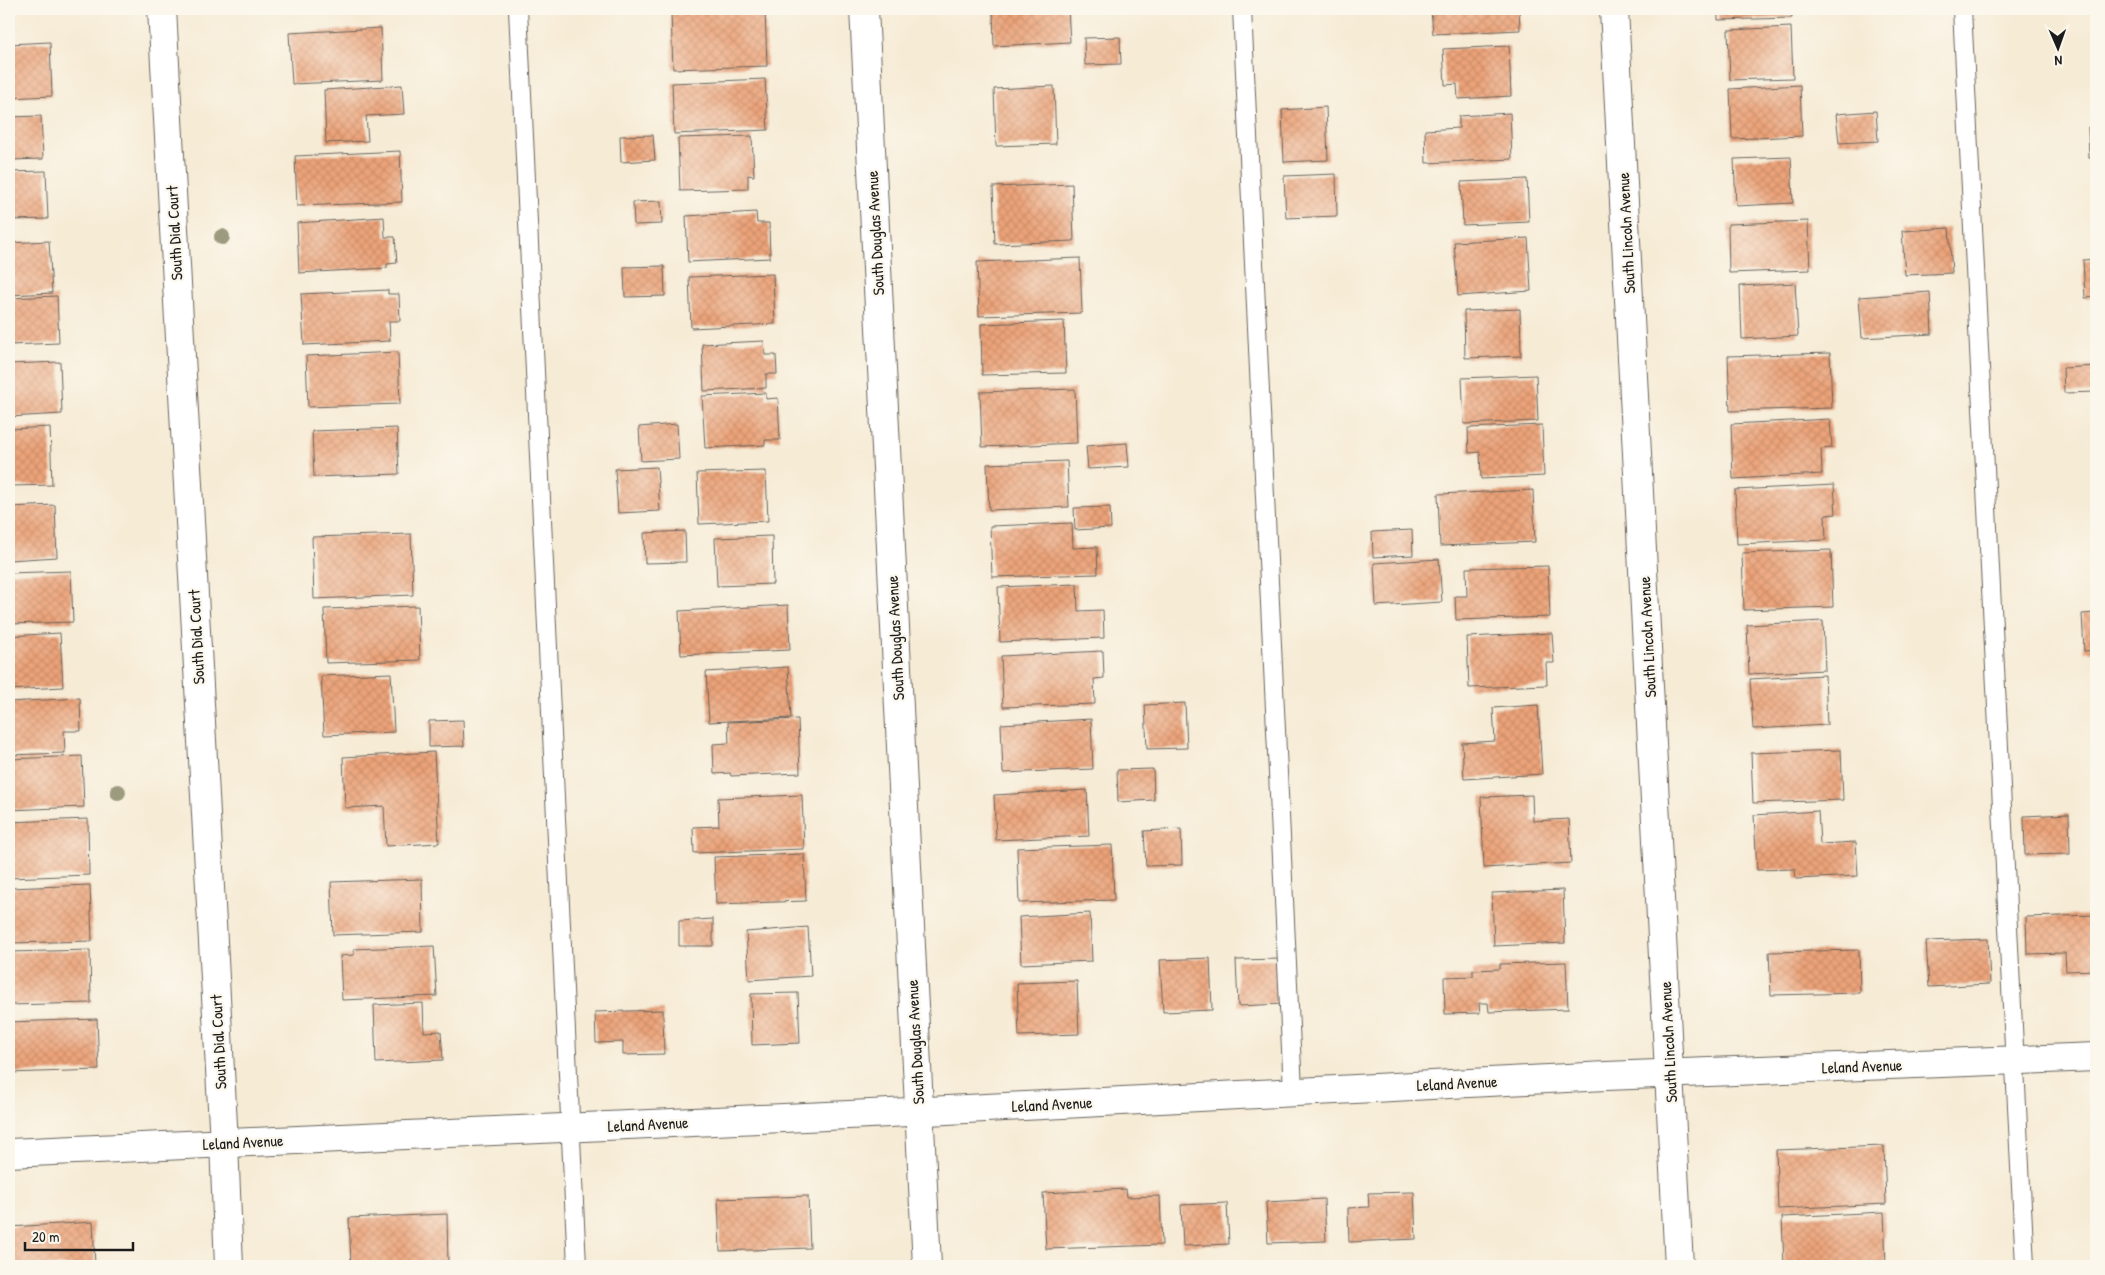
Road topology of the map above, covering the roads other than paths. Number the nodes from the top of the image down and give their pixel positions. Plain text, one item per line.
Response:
1 (162, 9) edge
2 (518, 9) edge
3 (864, 9) edge
4 (1242, 9) edge
5 (1614, 9) edge
6 (1962, 9) edge
7 (2096, 1057) edge
8 (2016, 1060) junction
9 (1670, 1073) junction
10 (1293, 1091) junction
11 (919, 1111) junction
12 (569, 1127) junction
13 (224, 1143) junction
14 (9, 1153) edge
15 (229, 1266) edge
16 (577, 1266) edge
17 (928, 1266) edge
18 (1679, 1266) edge
19 (2025, 1266) edge

1 - 13 street, South Dial Court
2 - 12 lane
3 - 11 street, South Douglas Avenue
4 - 10 lane
5 - 9 street, South Lincoln Avenue
6 - 8 lane
7 - 8 street, Leland Avenue
8 - 9 street, Leland Avenue
8 - 19 lane
9 - 10 street, Leland Avenue
9 - 18 street, South Lincoln Avenue
10 - 11 street, Leland Avenue
11 - 12 street, Leland Avenue
11 - 17 street, South Douglas Avenue
12 - 13 street, Leland Avenue
12 - 16 lane
13 - 14 street, Leland Avenue
13 - 15 street, South Dial Court

